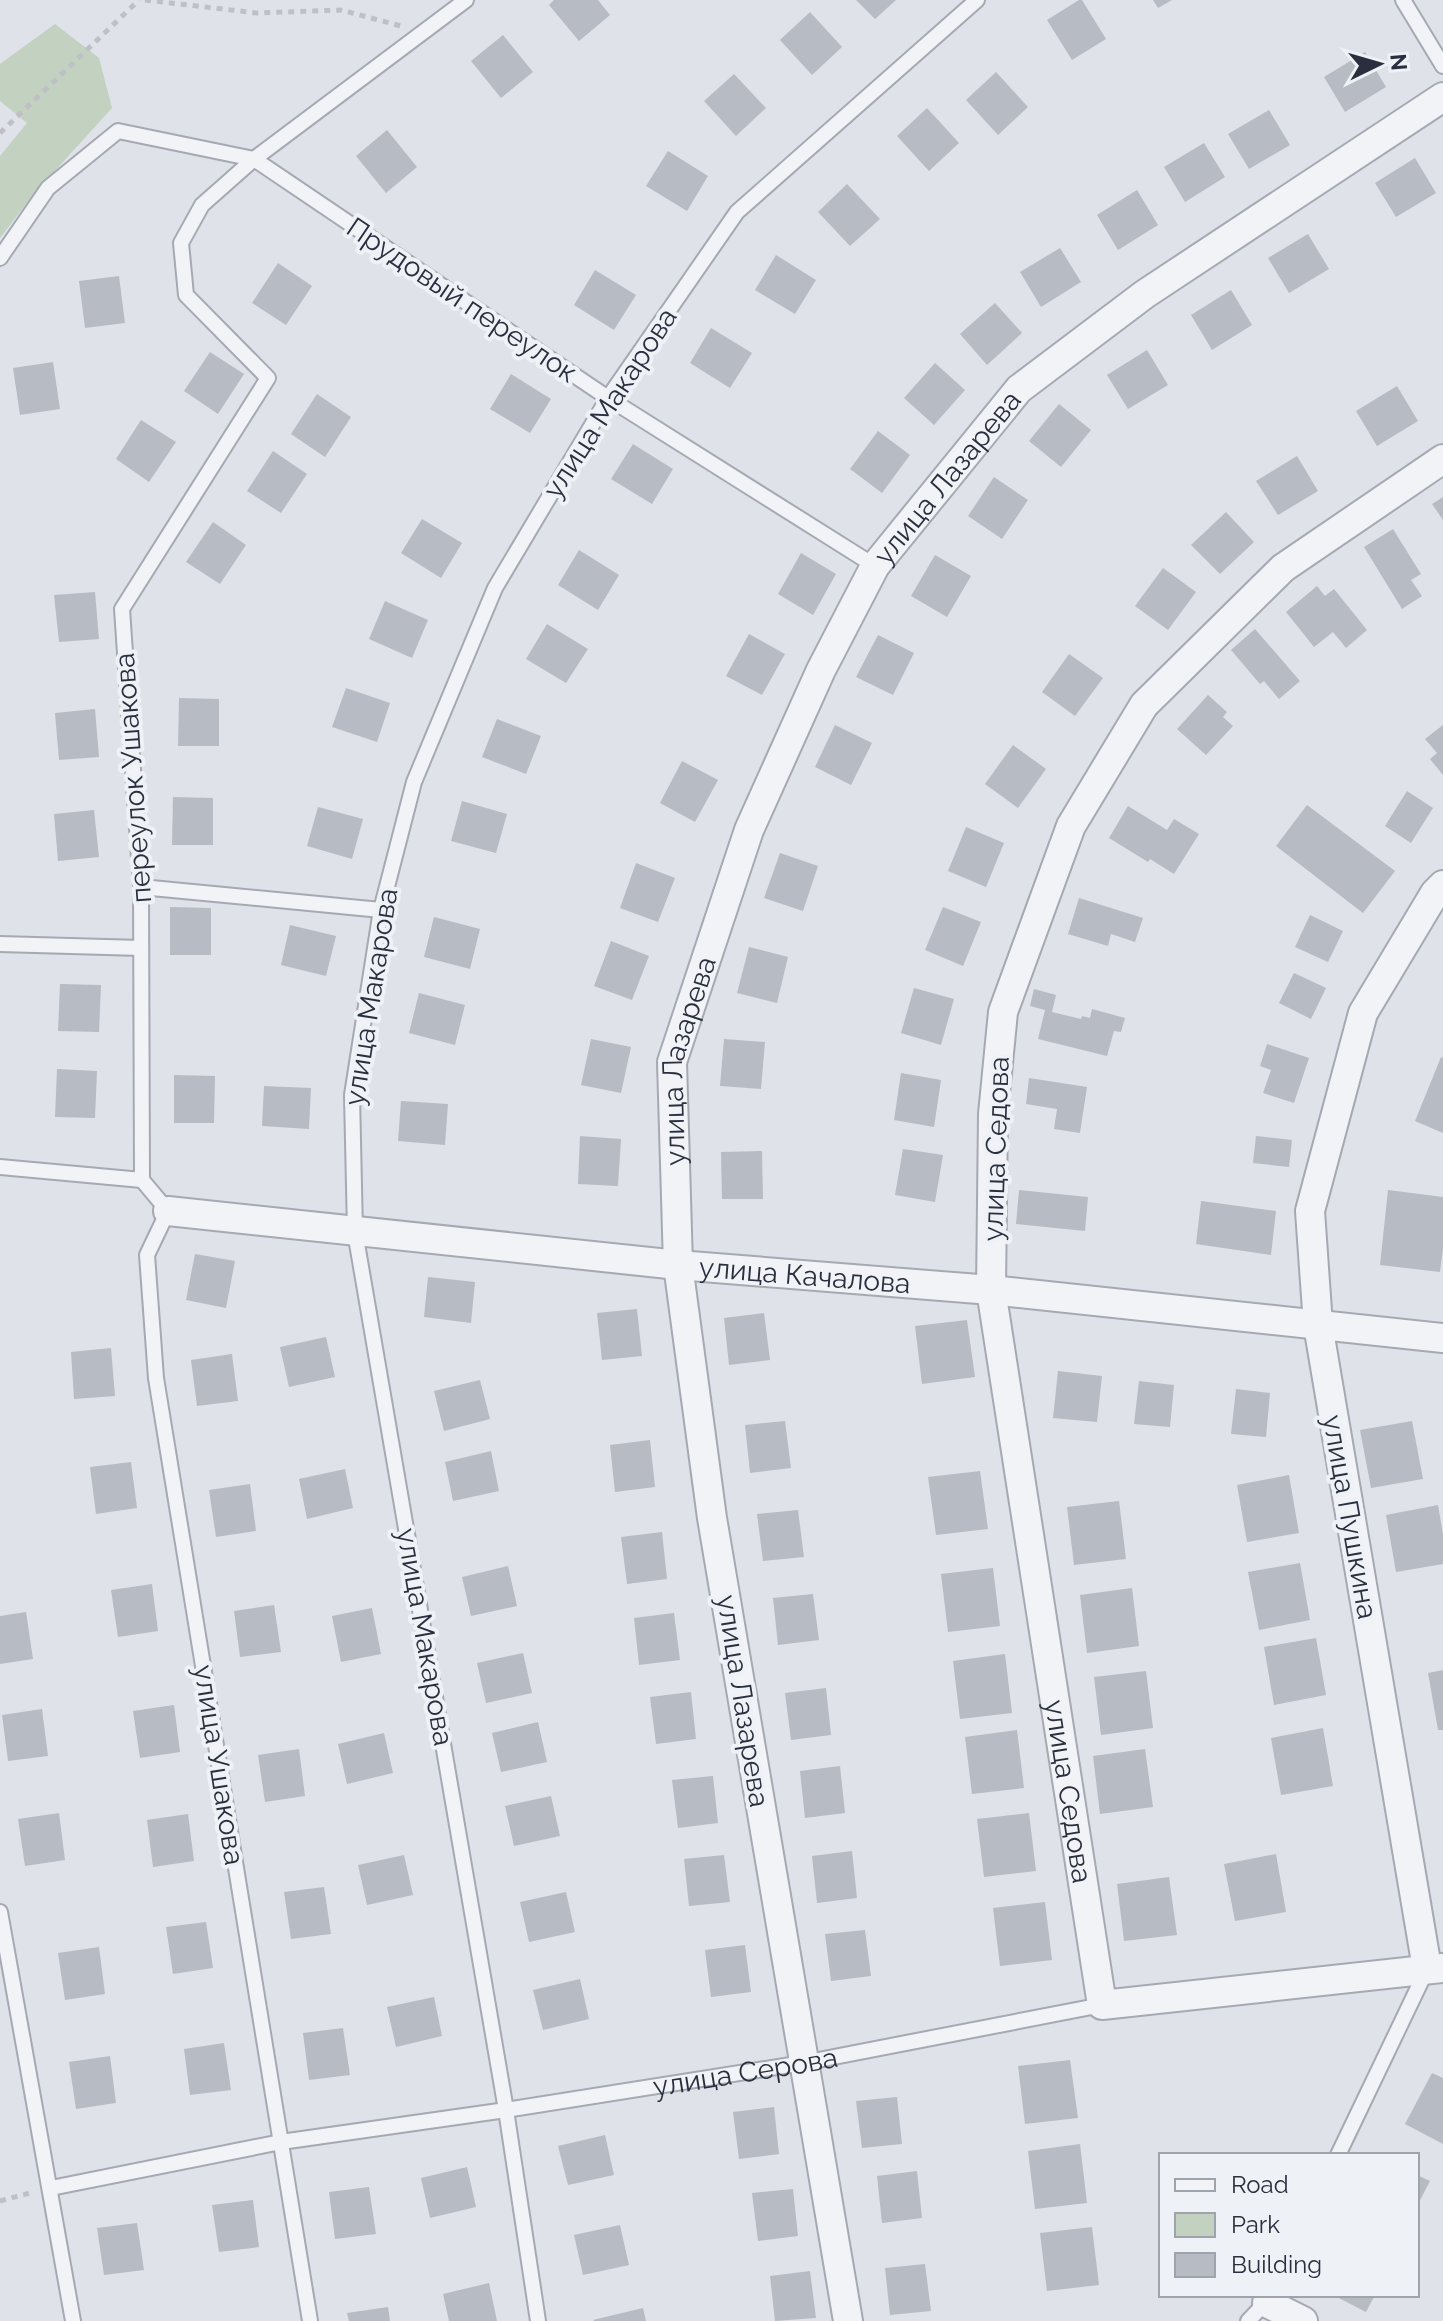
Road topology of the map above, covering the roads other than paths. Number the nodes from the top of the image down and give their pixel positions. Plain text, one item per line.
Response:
1 (466, 0) edge
2 (977, 0) edge
3 (1403, 0) edge
4 (1443, 66) edge
5 (1443, 97) edge
6 (254, 159) junction
7 (0, 258) edge
8 (608, 398) junction
9 (1443, 459) edge
10 (875, 566) junction
11 (1443, 885) edge
12 (141, 887) junction
13 (381, 910) junction
14 (0, 944) edge
15 (141, 948) junction
16 (0, 1167) edge
17 (142, 1180) junction
18 (168, 1211) junction
19 (355, 1232) junction
20 (678, 1265) junction
21 (991, 1290) junction
22 (1318, 1325) junction
23 (1443, 1338) edge
24 (0, 1912) edge
25 (1435, 1968) edge
26 (1102, 2005) junction
27 (803, 2063) junction
28 (506, 2110) junction
29 (281, 2142) junction
30 (1339, 2153) edge
31 (51, 2188) junction
32 (1262, 2306) edge
33 (73, 2321) edge
34 (310, 2321) edge
35 (538, 2321) edge
36 (848, 2321) edge
37 (1303, 2321) edge

1 - 6 lane
2 - 8 lane, улица Макарова
3 - 4 lane
5 - 10 street, улица Лазарева
6 - 7 lane
6 - 8 lane, Прудовый переулок
6 - 12 lane, переулок Ушакова
8 - 10 lane, Прудовый переулок
8 - 13 lane, улица Макарова
9 - 21 street, улица Седова
10 - 20 street, улица Лазарева
11 - 22 street, улица Пушкина
12 - 13 lane
12 - 15 lane, переулок Ушакова
13 - 19 lane, улица Макарова
14 - 15 lane
15 - 17 lane, переулок Ушакова
16 - 17 lane
17 - 18 lane
18 - 19 street, улица Качалова
18 - 29 lane, улица Ушакова
19 - 20 street, улица Качалова
19 - 28 lane, улица Макарова
20 - 21 street, улица Качалова
20 - 27 street, улица Лазарева
21 - 22 street, улица Качалова
21 - 26 street, улица Седова
22 - 23 street, улица Качалова
22 - 25 street, улица Пушкина
24 - 31 lane
25 - 26 street, улица Серова
25 - 30 lane
26 - 27 lane, улица Серова
27 - 28 lane, улица Серова
27 - 36 street, улица Лазарева
28 - 29 lane, улица Серова
28 - 35 lane, улица Макарова
29 - 31 lane, улица Серова
29 - 34 lane, улица Ушакова
31 - 33 lane
32 - 37 street

